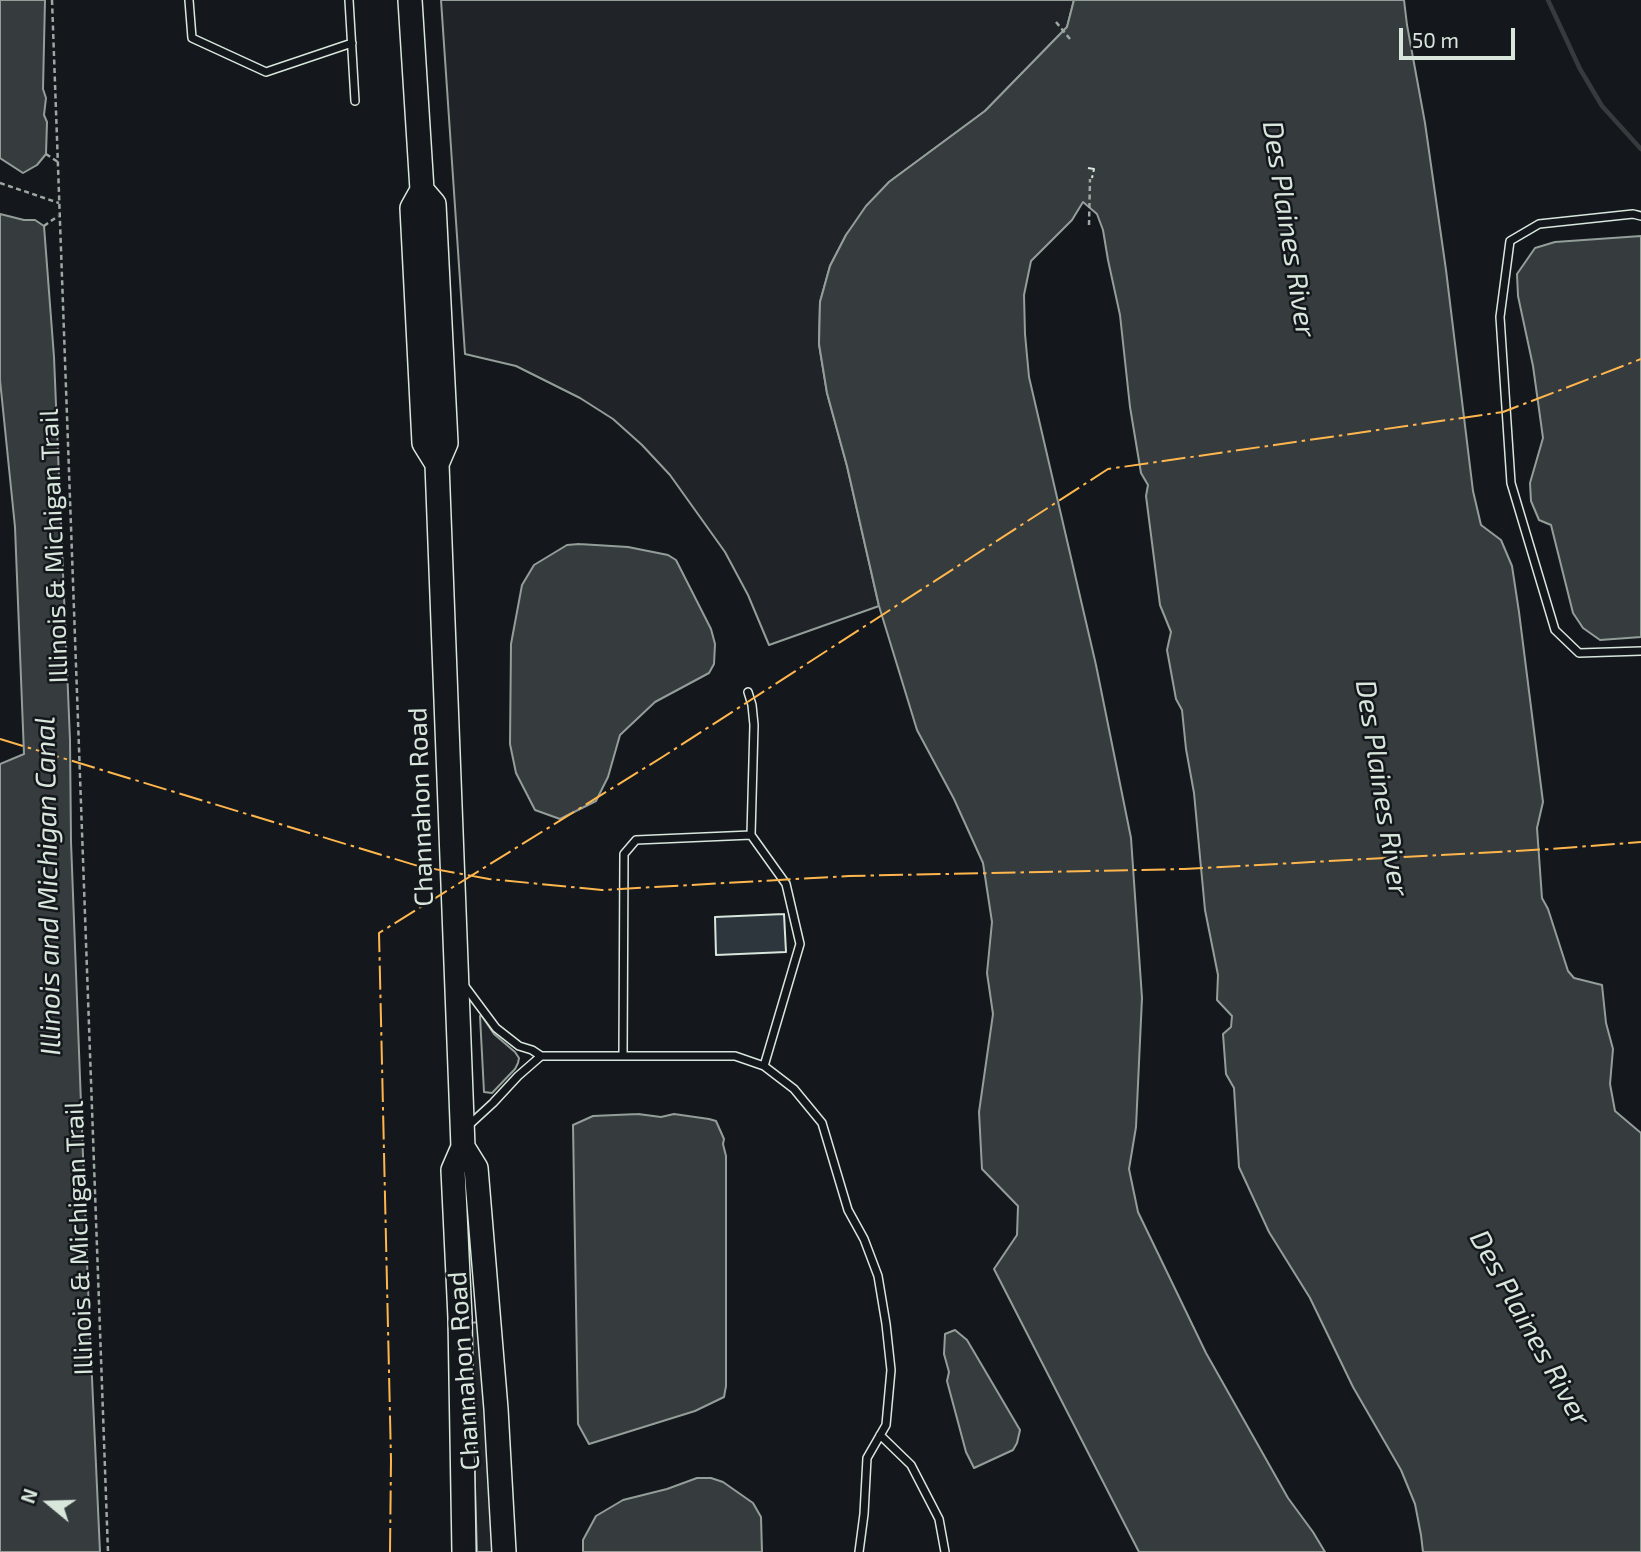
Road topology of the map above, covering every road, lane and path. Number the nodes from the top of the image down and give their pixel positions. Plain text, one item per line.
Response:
1 (52, 0) edge
2 (189, 0) edge
3 (349, 0) edge
4 (410, 0) edge
5 (1056, 22) dead end
6 (1070, 39) dead end
7 (352, 43) junction
8 (355, 101) dead end
9 (46, 154) dead end
10 (58, 162) junction
11 (1090, 179) dead end
12 (0, 183) edge
13 (59, 203) junction
14 (60, 215) junction
15 (1641, 216) edge
16 (1089, 225) dead end
17 (44, 226) dead end
18 (1641, 652) edge
19 (748, 692) dead end
20 (751, 835) junction
21 (456, 974) junction
22 (541, 1056) junction
23 (623, 1056) junction
24 (764, 1066) junction
25 (463, 1139) junction
26 (880, 1435) junction
27 (108, 1552) edge
28 (464, 1552) edge
29 (504, 1552) edge
30 (859, 1552) edge
31 (946, 1552) edge

1 - 10 path, Illinois & Michigan Trail
2 - 7 lane
3 - 7 lane
4 - 21 main road, Channahon Road
5 - 6 path
7 - 8 lane
9 - 10 path
10 - 13 path, Illinois & Michigan Trail
11 - 16 path
12 - 13 path
13 - 14 path, Illinois & Michigan Trail
14 - 17 path
14 - 27 path, Illinois & Michigan Trail
15 - 18 lane
19 - 20 lane
20 - 23 lane
20 - 24 lane
21 - 22 lane
21 - 25 main road, Channahon Road
22 - 23 lane
22 - 25 lane
23 - 24 lane
24 - 26 lane
25 - 28 main road, Channahon Road
25 - 29 main road, Channahon Road
26 - 30 lane
26 - 31 lane

